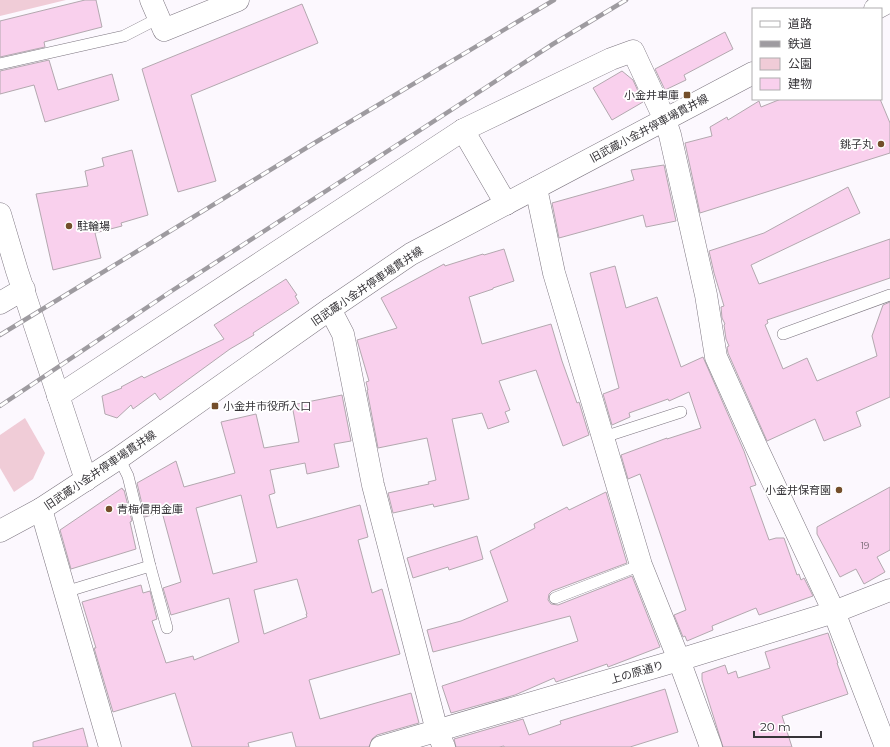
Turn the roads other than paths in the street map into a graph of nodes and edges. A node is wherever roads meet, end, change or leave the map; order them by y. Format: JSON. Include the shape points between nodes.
{"nodes":[{"id":1,"x":238,"y":0,"type":"edge"},
{"id":2,"x":890,"y":1,"type":"edge"},
{"id":3,"x":876,"y":8,"type":"edge"},
{"id":4,"x":155,"y":9,"type":"edge"},
{"id":5,"x":0,"y":64,"type":"edge"},
{"id":6,"x":752,"y":74,"type":"edge"},
{"id":7,"x":665,"y":120,"type":"junction"},
{"id":8,"x":463,"y":130,"type":"junction"},
{"id":9,"x":536,"y":188,"type":"junction"},
{"id":10,"x":506,"y":204,"type":"junction"},
{"id":11,"x":0,"y":214,"type":"edge"},
{"id":12,"x":24,"y":289,"type":"junction"},
{"id":13,"x":890,"y":295,"type":"edge"},
{"id":14,"x":0,"y":303,"type":"edge"},
{"id":15,"x":330,"y":309,"type":"junction"},
{"id":16,"x":783,"y":334,"type":"dead end"},
{"id":17,"x":58,"y":396,"type":"junction"},
{"id":18,"x":681,"y":412,"type":"dead end"},
{"id":19,"x":604,"y":437,"type":"junction"},
{"id":20,"x":119,"y":458,"type":"junction"},
{"id":21,"x":86,"y":480,"type":"junction"},
{"id":22,"x":41,"y":509,"type":"junction"},
{"id":23,"x":0,"y":531,"type":"edge"},
{"id":24,"x":641,"y":565,"type":"junction"},
{"id":25,"x":150,"y":566,"type":"junction"},
{"id":26,"x":890,"y":590,"type":"edge"},
{"id":27,"x":64,"y":592,"type":"junction"},
{"id":28,"x":555,"y":598,"type":"dead end"},
{"id":29,"x":834,"y":612,"type":"junction"},
{"id":30,"x":167,"y":628,"type":"dead end"},
{"id":31,"x":679,"y":660,"type":"junction"},
{"id":32,"x":440,"y":739,"type":"edge"},
{"id":33,"x":110,"y":747,"type":"edge"},
{"id":34,"x":381,"y":747,"type":"edge"},
{"id":35,"x":711,"y":747,"type":"edge"},
{"id":36,"x":886,"y":747,"type":"edge"}],
"edges":[{"from":1,"to":4,"type":"street","via":[[164,30]]},
{"from":2,"to":3,"type":"street"},
{"from":4,"to":5,"type":"lane","via":[[124,36]]},
{"from":6,"to":7,"type":"street","name":"旧武蔵小金井停車場貫井線"},
{"from":7,"to":8,"type":"street","via":[[633,51],[611,59]]},
{"from":7,"to":9,"type":"street","name":"旧武蔵小金井停車場貫井線"},
{"from":7,"to":29,"type":"street","via":[[706,295],[716,357]]},
{"from":8,"to":10,"type":"street"},
{"from":8,"to":17,"type":"street"},
{"from":9,"to":10,"type":"street","name":"旧武蔵小金井停車場貫井線"},
{"from":9,"to":19,"type":"street","via":[[554,273]]},
{"from":10,"to":15,"type":"street","name":"旧武蔵小金井停車場貫井線","via":[[411,254]]},
{"from":11,"to":12,"type":"street"},
{"from":12,"to":14,"type":"street"},
{"from":12,"to":17,"type":"street"},
{"from":13,"to":16,"type":"lane"},
{"from":15,"to":20,"type":"street","name":"旧武蔵小金井停車場貫井線"},
{"from":15,"to":32,"type":"street","via":[[343,334],[373,485]]},
{"from":17,"to":21,"type":"street"},
{"from":18,"to":19,"type":"lane"},
{"from":19,"to":24,"type":"street"},
{"from":20,"to":21,"type":"street","name":"旧武蔵小金井停車場貫井線"},
{"from":20,"to":25,"type":"lane","via":[[128,476]]},
{"from":21,"to":22,"type":"street","name":"旧武蔵小金井停車場貫井線"},
{"from":22,"to":23,"type":"street","name":"旧武蔵小金井停車場貫井線"},
{"from":22,"to":27,"type":"street"},
{"from":24,"to":28,"type":"lane"},
{"from":24,"to":31,"type":"street"},
{"from":25,"to":27,"type":"lane"},
{"from":25,"to":30,"type":"lane"},
{"from":26,"to":29,"type":"street","name":"上の原通り"},
{"from":27,"to":33,"type":"street"},
{"from":29,"to":31,"type":"street","name":"上の原通り"},
{"from":29,"to":36,"type":"street"},
{"from":31,"to":32,"type":"street","name":"上の原通り"},
{"from":31,"to":35,"type":"street"},
{"from":32,"to":34,"type":"street","name":"上の原通り"}]}
